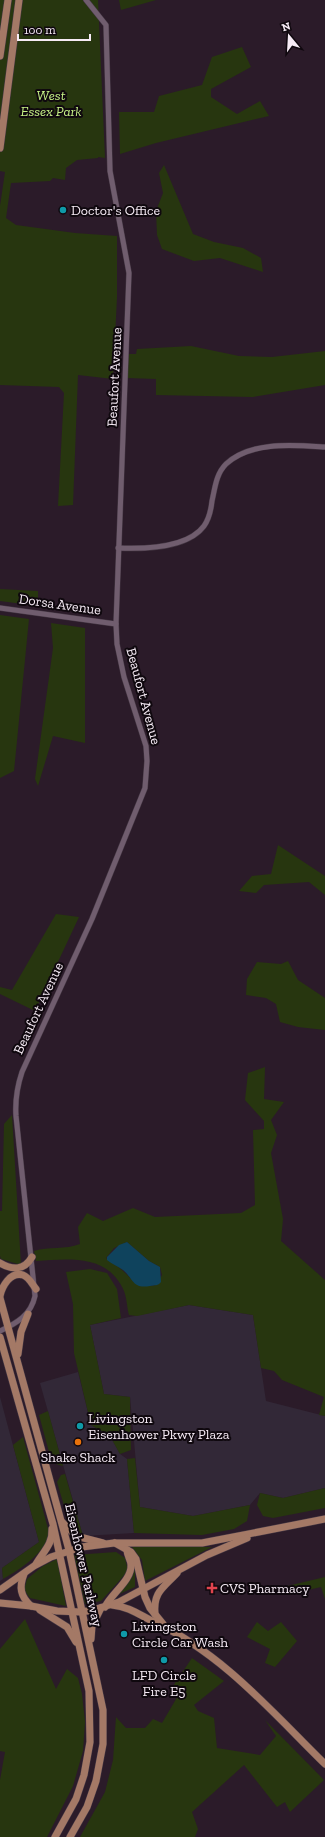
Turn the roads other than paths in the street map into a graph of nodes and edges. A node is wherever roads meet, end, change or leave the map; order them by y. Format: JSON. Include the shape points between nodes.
{"nodes":[{"id":1,"x":8,"y":0,"type":"edge"},
{"id":2,"x":19,"y":0,"type":"edge"},
{"id":3,"x":86,"y":0,"type":"edge"},
{"id":4,"x":0,"y":56,"type":"edge"},
{"id":5,"x":0,"y":148,"type":"edge"},
{"id":6,"x":325,"y":447,"type":"edge"},
{"id":7,"x":118,"y":548,"type":"junction"},
{"id":8,"x":0,"y":608,"type":"edge"},
{"id":9,"x":116,"y":624,"type":"junction"},
{"id":10,"x":32,"y":1257,"type":"junction"},
{"id":11,"x":0,"y":1263,"type":"edge"},
{"id":12,"x":36,"y":1289,"type":"junction"},
{"id":13,"x":0,"y":1297,"type":"edge"},
{"id":14,"x":28,"y":1314,"type":"junction"},
{"id":15,"x":8,"y":1328,"type":"junction"},
{"id":16,"x":0,"y":1331,"type":"edge"},
{"id":17,"x":0,"y":1337,"type":"edge"},
{"id":18,"x":17,"y":1360,"type":"junction"},
{"id":19,"x":325,"y":1519,"type":"edge"},
{"id":20,"x":62,"y":1522,"type":"junction"},
{"id":21,"x":54,"y":1524,"type":"junction"},
{"id":22,"x":260,"y":1533,"type":"junction"},
{"id":23,"x":106,"y":1543,"type":"junction"},
{"id":24,"x":114,"y":1543,"type":"junction"},
{"id":25,"x":69,"y":1550,"type":"junction"},
{"id":26,"x":127,"y":1550,"type":"junction"},
{"id":27,"x":60,"y":1554,"type":"junction"},
{"id":28,"x":34,"y":1566,"type":"junction"},
{"id":29,"x":181,"y":1569,"type":"junction"},
{"id":30,"x":24,"y":1574,"type":"junction"},
{"id":31,"x":0,"y":1590,"type":"edge"},
{"id":32,"x":143,"y":1590,"type":"junction"},
{"id":33,"x":0,"y":1604,"type":"edge"},
{"id":34,"x":33,"y":1606,"type":"junction"},
{"id":35,"x":105,"y":1606,"type":"junction"},
{"id":36,"x":72,"y":1612,"type":"junction"},
{"id":37,"x":82,"y":1612,"type":"junction"},
{"id":38,"x":155,"y":1614,"type":"junction"},
{"id":39,"x":164,"y":1626,"type":"junction"},
{"id":40,"x":91,"y":1647,"type":"junction"},
{"id":41,"x":81,"y":1651,"type":"junction"},
{"id":42,"x":325,"y":1764,"type":"edge"},
{"id":43,"x":55,"y":1837,"type":"edge"},
{"id":44,"x":70,"y":1837,"type":"edge"}],
"edges":[{"from":1,"to":4,"type":"main road"},
{"from":2,"to":5,"type":"main road"},
{"from":3,"to":7,"type":"street","name":"Beaufort Avenue","via":[[106,25],[110,172],[130,273]]},
{"from":6,"to":7,"type":"street","via":[[259,448],[240,455],[225,465],[220,472],[207,521],[197,533],[152,549]]},
{"from":7,"to":9,"type":"street","name":"Beaufort Avenue"},
{"from":8,"to":9,"type":"street","name":"Dorsa Avenue"},
{"from":9,"to":10,"type":"street","name":"Beaufort Avenue","via":[[124,678],[146,746],[147,775],[141,801],[92,919],[22,1072],[18,1087],[16,1116]]},
{"from":10,"to":11,"type":"main road","via":[[26,1266],[22,1267]]},
{"from":10,"to":12,"type":"street","name":"Beaufort Avenue"},
{"from":12,"to":13,"type":"main road","via":[[22,1275],[15,1275],[8,1279]]},
{"from":12,"to":14,"type":"street","name":"Beaufort Avenue","via":[[34,1302]]},
{"from":13,"to":15,"type":"main road","name":"Eisenhower Parkway"},
{"from":14,"to":15,"type":"street"},
{"from":14,"to":18,"type":"main road","via":[[21,1332]]},
{"from":15,"to":16,"type":"street"},
{"from":15,"to":18,"type":"main road","name":"Eisenhower Parkway"},
{"from":17,"to":21,"type":"main road","name":"Eisenhower Parkway"},
{"from":18,"to":20,"type":"main road","name":"Eisenhower Parkway"},
{"from":19,"to":22,"type":"main road"},
{"from":20,"to":23,"type":"main road","via":[[76,1536]]},
{"from":20,"to":25,"type":"main road","name":"Eisenhower Parkway"},
{"from":21,"to":27,"type":"main road","name":"Eisenhower Parkway"},
{"from":21,"to":28,"type":"main road","via":[[50,1543]]},
{"from":22,"to":24,"type":"main road","via":[[202,1543]]},
{"from":22,"to":29,"type":"main road"},
{"from":23,"to":24,"type":"main road"},
{"from":23,"to":25,"type":"main road"},
{"from":24,"to":26,"type":"main road"},
{"from":25,"to":27,"type":"main road"},
{"from":25,"to":37,"type":"main road","name":"Eisenhower Parkway"},
{"from":26,"to":32,"type":"main road","via":[[136,1559]]},
{"from":26,"to":35,"type":"main road","via":[[131,1564],[130,1574]]},
{"from":27,"to":28,"type":"main road"},
{"from":27,"to":36,"type":"main road","name":"Eisenhower Parkway"},
{"from":28,"to":30,"type":"main road"},
{"from":29,"to":32,"type":"main road"},
{"from":29,"to":38,"type":"main road","via":[[157,1594]]},
{"from":30,"to":31,"type":"main road"},
{"from":30,"to":34,"type":"main road","via":[[20,1589],[25,1600]]},
{"from":32,"to":35,"type":"main road"},
{"from":32,"to":38,"type":"main road"},
{"from":33,"to":34,"type":"main road"},
{"from":34,"to":36,"type":"main road"},
{"from":34,"to":41,"type":"main road","via":[[67,1627]]},
{"from":35,"to":37,"type":"main road"},
{"from":35,"to":39,"type":"main road","via":[[131,1609]]},
{"from":35,"to":40,"type":"main road","via":[[92,1626]]},
{"from":36,"to":37,"type":"main road"},
{"from":36,"to":41,"type":"main road","name":"Eisenhower Parkway"},
{"from":37,"to":40,"type":"main road","name":"Eisenhower Parkway"},
{"from":38,"to":39,"type":"main road"},
{"from":39,"to":42,"type":"main road","via":[[234,1674]]},
{"from":40,"to":44,"type":"main road","name":"Eisenhower Parkway","via":[[103,1710],[103,1744],[96,1781],[87,1807]]},
{"from":41,"to":43,"type":"main road","name":"Eisenhower Parkway","via":[[89,1691],[91,1725],[88,1758],[76,1799]]}]}
